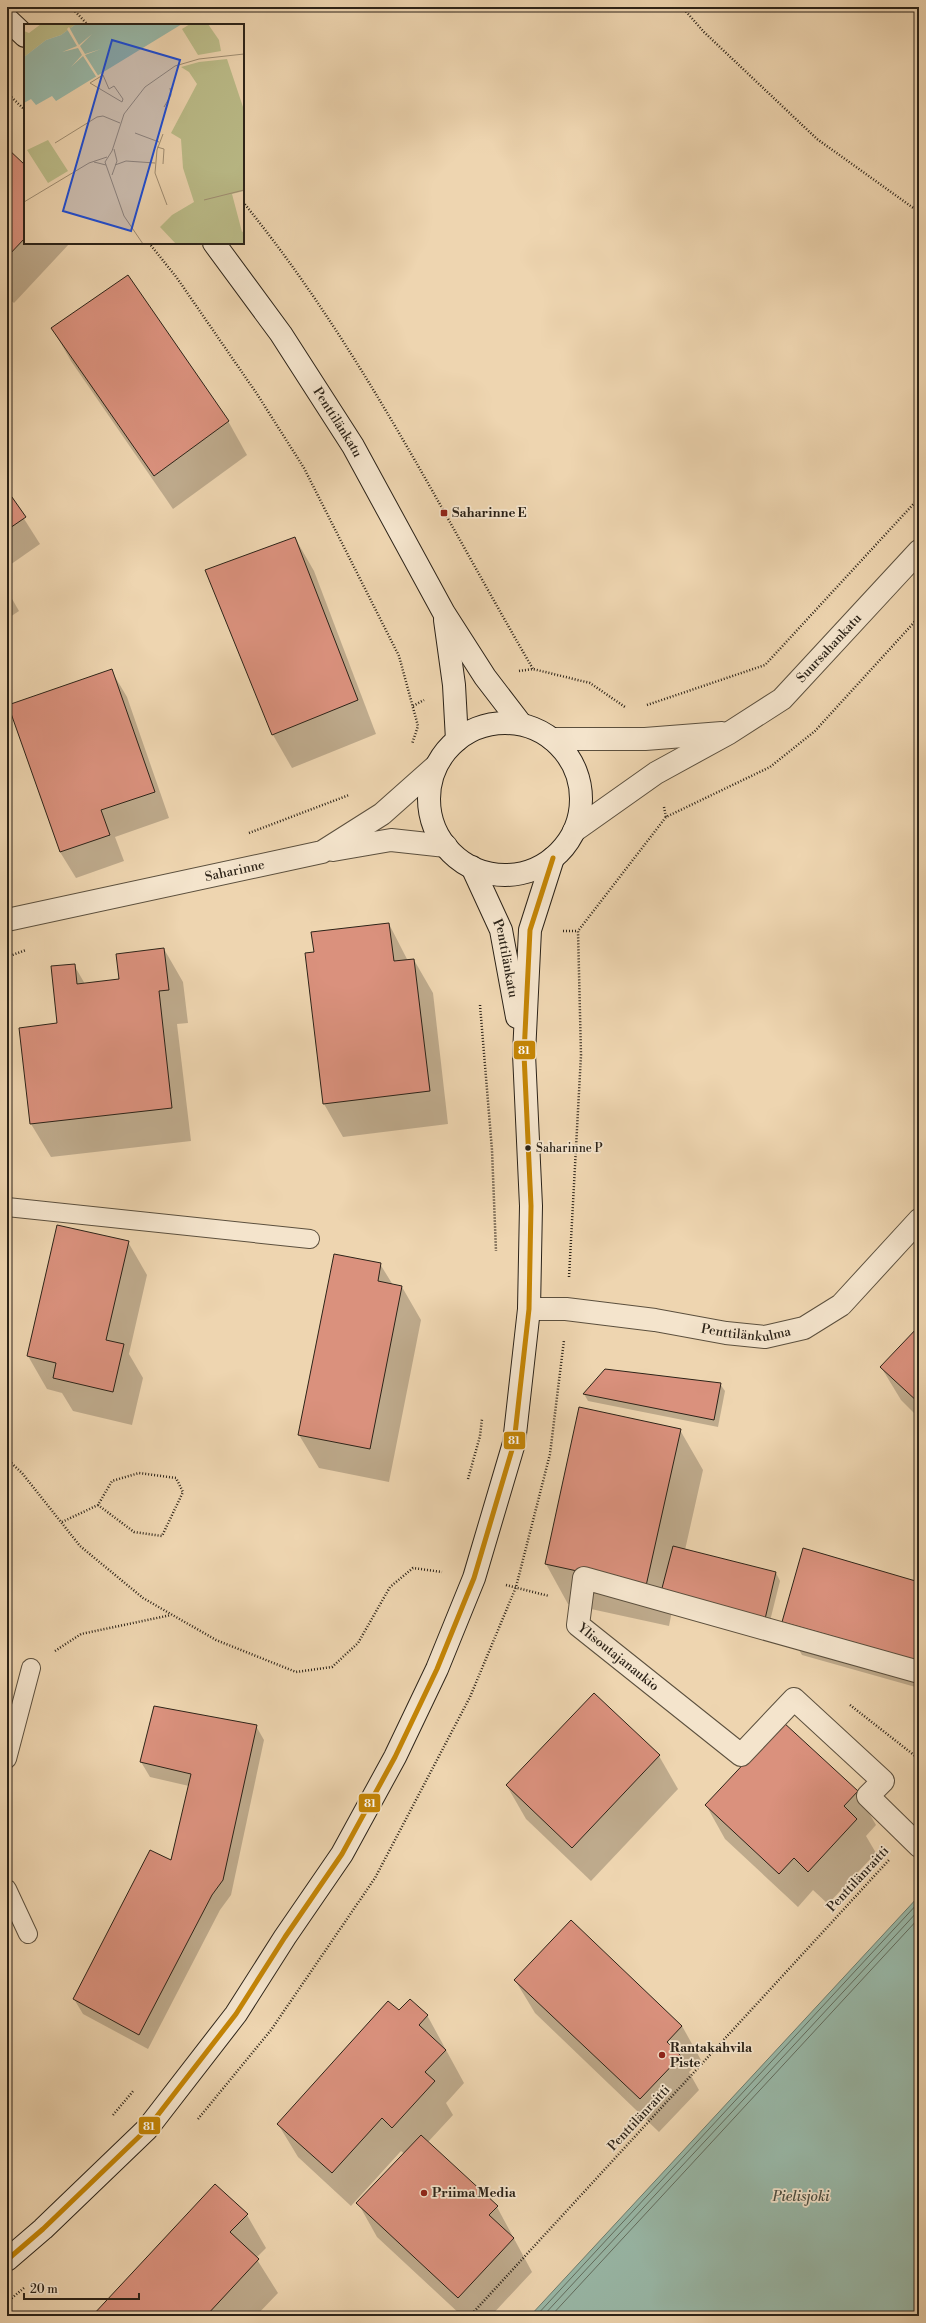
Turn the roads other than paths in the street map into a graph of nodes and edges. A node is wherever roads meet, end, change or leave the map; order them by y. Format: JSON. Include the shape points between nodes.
{"nodes":[{"id":1,"x":7,"y":19,"type":"edge"},
{"id":2,"x":24,"y":35,"type":"edge"},
{"id":3,"x":215,"y":244,"type":"edge"},
{"id":4,"x":919,"y":551,"type":"edge"},
{"id":5,"x":444,"y":613,"type":"junction"},
{"id":6,"x":521,"y":724,"type":"junction"},
{"id":7,"x":729,"y":732,"type":"junction"},
{"id":8,"x":552,"y":739,"type":"junction"},
{"id":9,"x":457,"y":740,"type":"junction"},
{"id":10,"x":436,"y":766,"type":"junction"},
{"id":11,"x":574,"y":831,"type":"junction"},
{"id":12,"x":446,"y":846,"type":"junction"},
{"id":13,"x":322,"y":852,"type":"junction"},
{"id":14,"x":553,"y":858,"type":"junction"},
{"id":15,"x":472,"y":868,"type":"junction"},
{"id":16,"x":7,"y":920,"type":"edge"},
{"id":17,"x":524,"y":1054,"type":"junction"},
{"id":18,"x":7,"y":1207,"type":"edge"},
{"id":19,"x":919,"y":1220,"type":"edge"},
{"id":20,"x":310,"y":1239,"type":"dead end"},
{"id":21,"x":529,"y":1309,"type":"junction"},
{"id":22,"x":31,"y":1668,"type":"road end"},
{"id":23,"x":919,"y":1672,"type":"edge"},
{"id":24,"x":7,"y":1759,"type":"edge"},
{"id":25,"x":914,"y":1842,"type":"edge"},
{"id":26,"x":7,"y":1889,"type":"edge"},
{"id":27,"x":28,"y":1934,"type":"dead end"},
{"id":28,"x":7,"y":2260,"type":"edge"}],
"edges":[{"from":1,"to":2,"type":"street"},
{"from":3,"to":5,"type":"street","name":"Penttilänkatu","via":[[281,334],[353,446]]},
{"from":4,"to":7,"type":"street","name":"Suursahankatu","via":[[782,699]]},
{"from":5,"to":6,"type":"street","name":"Penttilänkatu","via":[[485,677]]},
{"from":5,"to":9,"type":"street","via":[[454,685]]},
{"from":6,"to":8,"type":"street","via":[[538,730]]},
{"from":6,"to":9,"type":"street","via":[[488,724],[472,730]]},
{"from":7,"to":8,"type":"street","name":"Suursahankatu","via":[[645,739]]},
{"from":7,"to":11,"type":"street","name":"Suursahankatu","via":[[656,773]]},
{"from":8,"to":11,"type":"street","via":[[564,750],[574,765],[579,781],[581,798]]},
{"from":9,"to":10,"type":"street"},
{"from":10,"to":12,"type":"street","via":[[429,799],[433,821]]},
{"from":10,"to":13,"type":"street","name":"Saharinne","via":[[382,814]]},
{"from":11,"to":14,"type":"street","via":[[565,846]]},
{"from":12,"to":13,"type":"street","via":[[391,840]]},
{"from":12,"to":15,"type":"street"},
{"from":13,"to":16,"type":"street","name":"Saharinne"},
{"from":14,"to":15,"type":"street","via":[[539,867],[506,875]]},
{"from":14,"to":17,"type":"street","name":"Penttilänkatu","via":[[530,930]]},
{"from":15,"to":17,"type":"street","name":"Penttilänkatu","via":[[501,930]]},
{"from":17,"to":21,"type":"street","name":"Penttilänkatu","via":[[531,1206]]},
{"from":18,"to":20,"type":"lane"},
{"from":19,"to":21,"type":"street","name":"Penttilänkulma","via":[[841,1305],[804,1328],[765,1337],[566,1309]]},
{"from":21,"to":28,"type":"street","name":"Penttilänkatu","via":[[514,1443],[474,1578],[437,1669],[395,1757],[342,1854],[236,2014],[147,2129],[49,2224]]},
{"from":22,"to":24,"type":"lane"},
{"from":23,"to":25,"type":"street","name":"Ylisoutajanaukio","via":[[584,1578],[578,1625],[741,1756],[794,1699],[883,1781],[868,1796]]},
{"from":26,"to":27,"type":"lane"}]}
